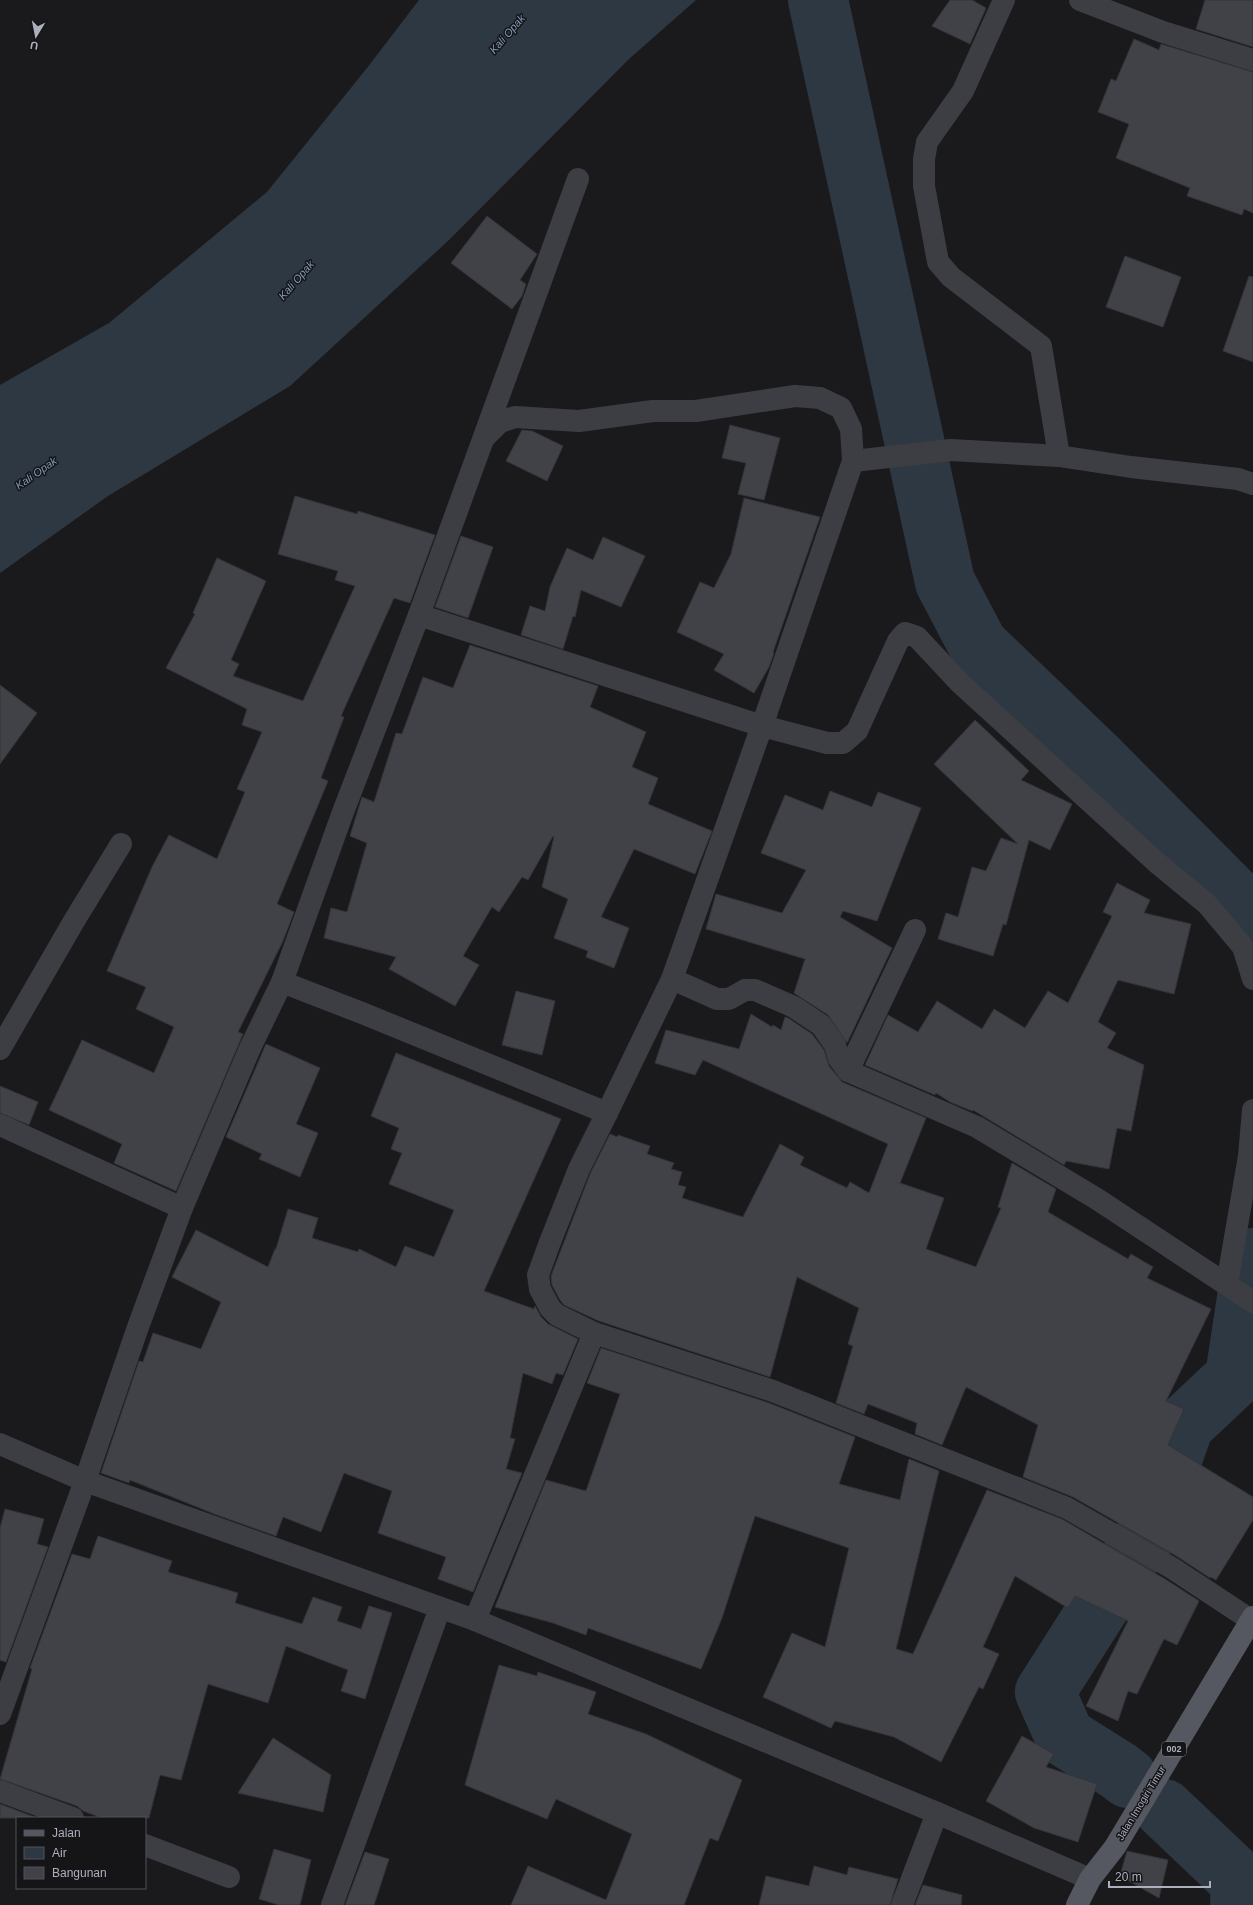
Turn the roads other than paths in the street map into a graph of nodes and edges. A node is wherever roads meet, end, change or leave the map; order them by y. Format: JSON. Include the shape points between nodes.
{"nodes":[{"id":1,"x":1004,"y":0,"type":"edge"},
{"id":2,"x":1080,"y":0,"type":"edge"},
{"id":3,"x":1253,"y":60,"type":"edge"},
{"id":4,"x":578,"y":179,"type":"dead end"},
{"id":5,"x":483,"y":438,"type":"junction"},
{"id":6,"x":1059,"y":456,"type":"junction"},
{"id":7,"x":853,"y":461,"type":"junction"},
{"id":8,"x":1253,"y":484,"type":"edge"},
{"id":9,"x":418,"y":615,"type":"junction"},
{"id":10,"x":762,"y":726,"type":"junction"},
{"id":11,"x":121,"y":844,"type":"dead end"},
{"id":12,"x":915,"y":930,"type":"dead end"},
{"id":13,"x":672,"y":979,"type":"junction"},
{"id":14,"x":1253,"y":979,"type":"edge"},
{"id":15,"x":282,"y":982,"type":"junction"},
{"id":16,"x":0,"y":1049,"type":"edge"},
{"id":17,"x":848,"y":1071,"type":"junction"},
{"id":18,"x":1253,"y":1110,"type":"edge"},
{"id":19,"x":607,"y":1113,"type":"junction"},
{"id":20,"x":0,"y":1125,"type":"edge"},
{"id":21,"x":182,"y":1208,"type":"junction"},
{"id":22,"x":1227,"y":1284,"type":"junction"},
{"id":23,"x":1250,"y":1299,"type":"edge"},
{"id":24,"x":594,"y":1333,"type":"junction"},
{"id":25,"x":0,"y":1444,"type":"edge"},
{"id":26,"x":85,"y":1481,"type":"junction"},
{"id":27,"x":440,"y":1608,"type":"junction"},
{"id":28,"x":1252,"y":1619,"type":"edge"},
{"id":29,"x":475,"y":1620,"type":"junction"},
{"id":30,"x":0,"y":1714,"type":"edge"},
{"id":31,"x":0,"y":1790,"type":"edge"},
{"id":32,"x":937,"y":1813,"type":"junction"},
{"id":33,"x":70,"y":1817,"type":"edge"},
{"id":34,"x":146,"y":1845,"type":"edge"},
{"id":35,"x":229,"y":1877,"type":"dead end"},
{"id":36,"x":1090,"y":1879,"type":"junction"},
{"id":37,"x":332,"y":1905,"type":"edge"},
{"id":38,"x":902,"y":1905,"type":"edge"},
{"id":39,"x":1077,"y":1905,"type":"edge"}],
"edges":[{"from":1,"to":6,"type":"street","via":[[963,91],[927,142],[924,186],[938,262],[950,277],[1041,346]]},
{"from":2,"to":3,"type":"street","via":[[1163,32]]},
{"from":4,"to":5,"type":"street"},
{"from":5,"to":7,"type":"street","via":[[500,422],[515,417],[579,421],[653,411],[696,411],[795,396],[820,398],[840,408],[852,429]]},
{"from":5,"to":9,"type":"street"},
{"from":6,"to":7,"type":"street","via":[[950,450]]},
{"from":6,"to":8,"type":"street","via":[[1238,479]]},
{"from":7,"to":10,"type":"street"},
{"from":9,"to":10,"type":"street"},
{"from":9,"to":15,"type":"street","via":[[342,812]]},
{"from":10,"to":13,"type":"street"},
{"from":10,"to":14,"type":"street","via":[[827,743],[843,742],[857,731],[898,641],[905,633],[917,637],[960,683],[1156,862],[1208,904],[1243,947]]},
{"from":11,"to":16,"type":"street"},
{"from":12,"to":17,"type":"street"},
{"from":13,"to":17,"type":"street","via":[[716,999],[729,999],[745,990],[755,990],[794,1007],[821,1024],[835,1044],[839,1059]]},
{"from":13,"to":19,"type":"street"},
{"from":15,"to":19,"type":"street"},
{"from":15,"to":21,"type":"street","via":[[250,1048]]},
{"from":17,"to":22,"type":"street","via":[[977,1127]]},
{"from":18,"to":22,"type":"street","via":[[1249,1156]]},
{"from":19,"to":24,"type":"street","via":[[579,1169],[538,1275],[540,1289],[550,1308],[558,1316]]},
{"from":20,"to":21,"type":"street"},
{"from":21,"to":26,"type":"street"},
{"from":22,"to":23,"type":"street"},
{"from":24,"to":28,"type":"street","via":[[773,1391],[1067,1508],[1172,1568]]},
{"from":24,"to":29,"type":"street"},
{"from":25,"to":26,"type":"street"},
{"from":26,"to":27,"type":"street"},
{"from":26,"to":30,"type":"street"},
{"from":27,"to":29,"type":"street"},
{"from":27,"to":37,"type":"street"},
{"from":28,"to":36,"type":"main road","name":"Jalan Imogiri Timur","number":"002","via":[[1115,1847]]},
{"from":29,"to":32,"type":"street"},
{"from":31,"to":33,"type":"street"},
{"from":32,"to":36,"type":"street"},
{"from":32,"to":38,"type":"street"},
{"from":34,"to":35,"type":"street"},
{"from":36,"to":39,"type":"main road","name":"Jalan Imogiri Timur","number":"002"}]}
